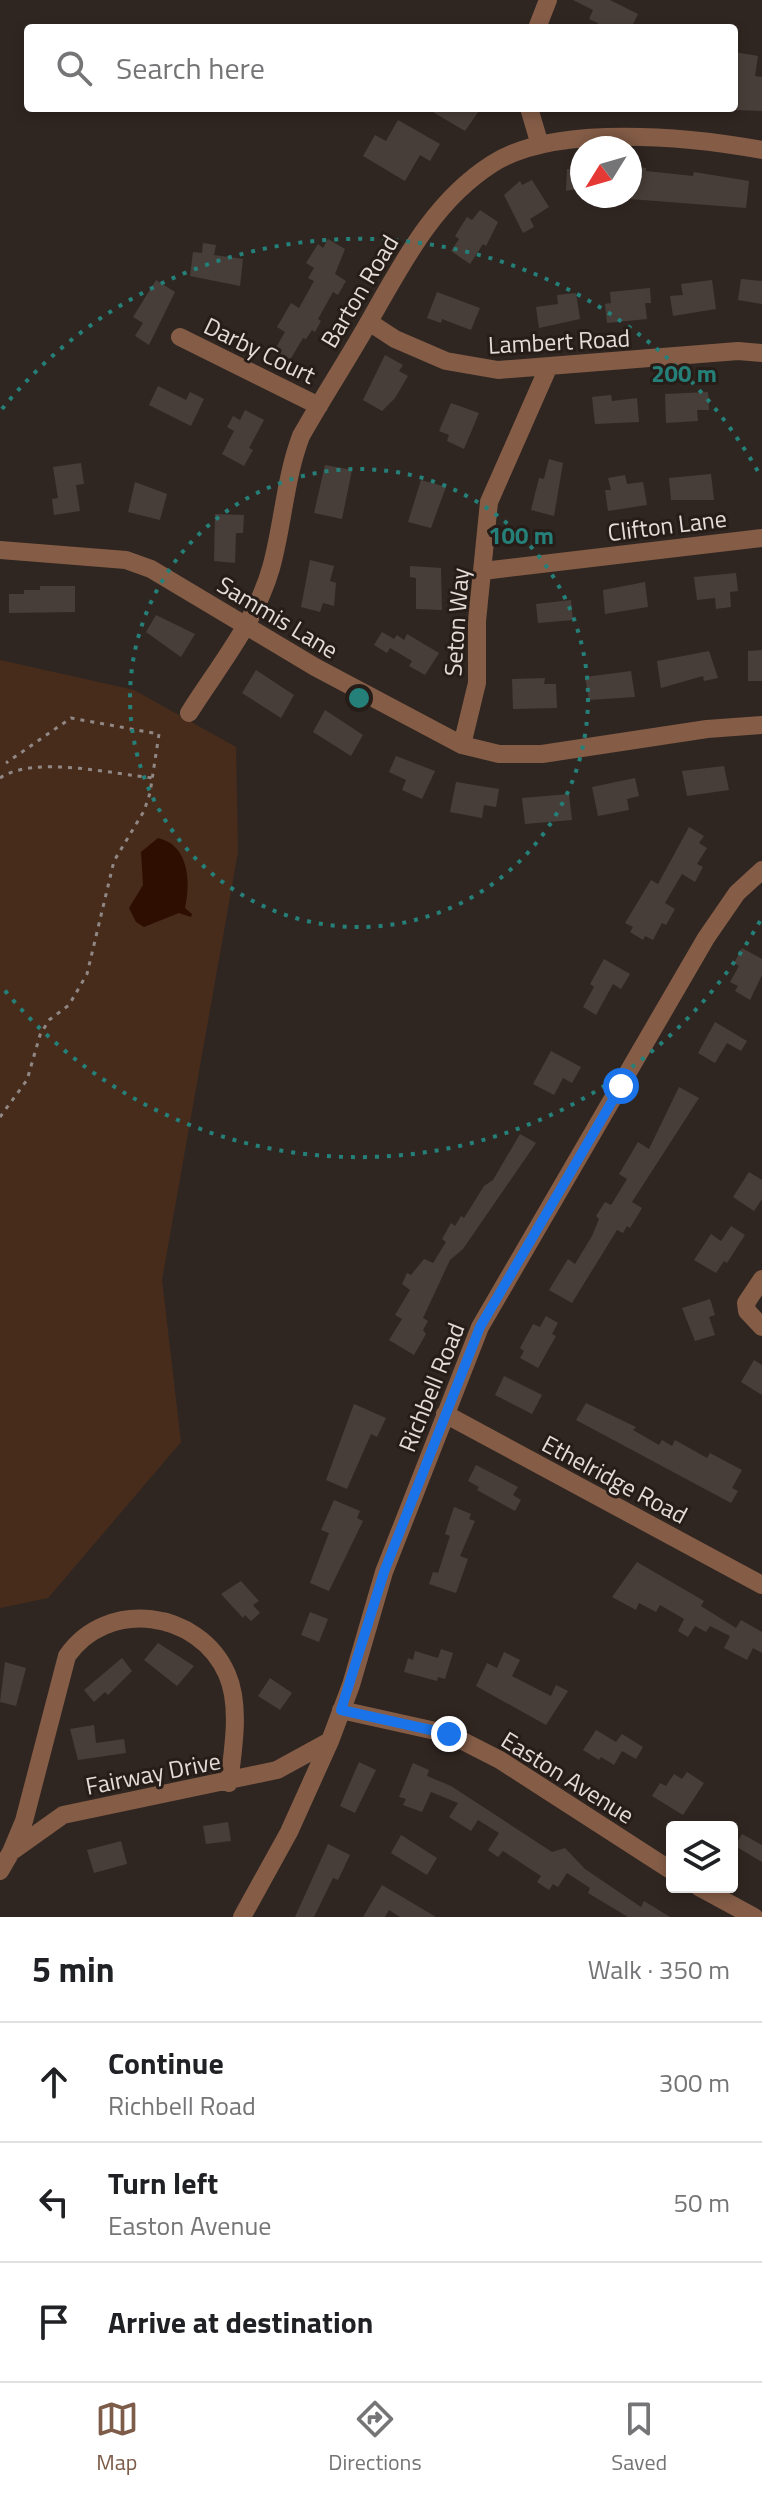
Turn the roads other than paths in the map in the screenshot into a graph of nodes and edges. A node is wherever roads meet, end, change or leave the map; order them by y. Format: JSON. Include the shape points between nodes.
{"nodes":[{"id":1,"x":548,"y":0,"type":"edge"},
{"id":2,"x":539,"y":24,"type":"edge"},
{"id":3,"x":530,"y":112,"type":"edge"},
{"id":4,"x":540,"y":145,"type":"junction"},
{"id":5,"x":762,"y":150,"type":"edge"},
{"id":6,"x":369,"y":322,"type":"junction"},
{"id":7,"x":180,"y":337,"type":"dead end"},
{"id":8,"x":762,"y":353,"type":"edge"},
{"id":9,"x":548,"y":368,"type":"junction"},
{"id":10,"x":319,"y":406,"type":"junction"},
{"id":11,"x":762,"y":538,"type":"edge"},
{"id":12,"x":0,"y":550,"type":"edge"},
{"id":13,"x":483,"y":571,"type":"junction"},
{"id":14,"x":245,"y":626,"type":"junction"},
{"id":15,"x":189,"y":713,"type":"dead end"},
{"id":16,"x":762,"y":725,"type":"edge"},
{"id":17,"x":462,"y":745,"type":"junction"},
{"id":18,"x":762,"y":870,"type":"edge"},
{"id":19,"x":762,"y":1279,"type":"edge"},
{"id":20,"x":762,"y":1327,"type":"edge"},
{"id":21,"x":445,"y":1414,"type":"junction"},
{"id":22,"x":762,"y":1585,"type":"edge"},
{"id":23,"x":341,"y":1710,"type":"junction"},
{"id":24,"x":330,"y":1741,"type":"junction"},
{"id":25,"x":229,"y":1783,"type":"junction"},
{"id":26,"x":33,"y":1789,"type":"junction"},
{"id":27,"x":63,"y":1815,"type":"junction"},
{"id":28,"x":11,"y":1852,"type":"junction"},
{"id":29,"x":666,"y":1867,"type":"edge"},
{"id":30,"x":0,"y":1871,"type":"edge"},
{"id":31,"x":710,"y":1893,"type":"edge"},
{"id":32,"x":242,"y":1917,"type":"edge"},
{"id":33,"x":754,"y":1917,"type":"edge"}],
"edges":[{"from":1,"to":2,"type":"street"},
{"from":3,"to":4,"type":"street"},
{"from":4,"to":5,"type":"street","name":"Barton Road","via":[[672,137]]},
{"from":4,"to":6,"type":"street","name":"Barton Road","via":[[493,163],[429,221]]},
{"from":6,"to":9,"type":"street","name":"Lambert Road","via":[[470,368]]},
{"from":6,"to":10,"type":"street","name":"Barton Road"},
{"from":7,"to":10,"type":"street","name":"Darby Court"},
{"from":8,"to":9,"type":"street","name":"Lambert Road"},
{"from":9,"to":13,"type":"street","name":"Seton Way","via":[[495,483]]},
{"from":10,"to":14,"type":"street","name":"Barton Road","via":[[294,454],[270,570]]},
{"from":11,"to":13,"type":"street","name":"Clifton Lane"},
{"from":12,"to":14,"type":"street","name":"Sammis Lane","via":[[126,560],[151,569]]},
{"from":13,"to":17,"type":"street","name":"Seton Way","via":[[477,683]]},
{"from":14,"to":15,"type":"street","name":"Barton Road"},
{"from":14,"to":17,"type":"street","name":"Sammis Lane"},
{"from":16,"to":17,"type":"street","name":"Sammis Lane","via":[[542,754],[499,754]]},
{"from":18,"to":21,"type":"street","name":"Richbell Road","via":[[737,893],[706,938],[480,1327]]},
{"from":19,"to":20,"type":"street","via":[[746,1303]]},
{"from":21,"to":22,"type":"street","name":"Ethelridge Road"},
{"from":21,"to":23,"type":"street","name":"Richbell Road","via":[[384,1572]]},
{"from":23,"to":24,"type":"street","name":"Richbell Road"},
{"from":23,"to":29,"type":"street","name":"Easton Avenue","via":[[449,1734],[500,1760]]},
{"from":24,"to":25,"type":"street","name":"Fairway Drive","via":[[277,1770]]},
{"from":24,"to":32,"type":"street","name":"Richbell Road","via":[[289,1832]]},
{"from":25,"to":26,"type":"street","via":[[234,1704],[227,1674],[201,1639],[180,1624],[130,1617],[99,1629],[67,1656]]},
{"from":25,"to":27,"type":"street","name":"Fairway Drive"},
{"from":26,"to":27,"type":"street","via":[[52,1811]]},
{"from":26,"to":28,"type":"street"},
{"from":27,"to":28,"type":"street","name":"Fairway Drive"},
{"from":28,"to":30,"type":"street","name":"Fairway Drive"},
{"from":31,"to":33,"type":"street"}]}
